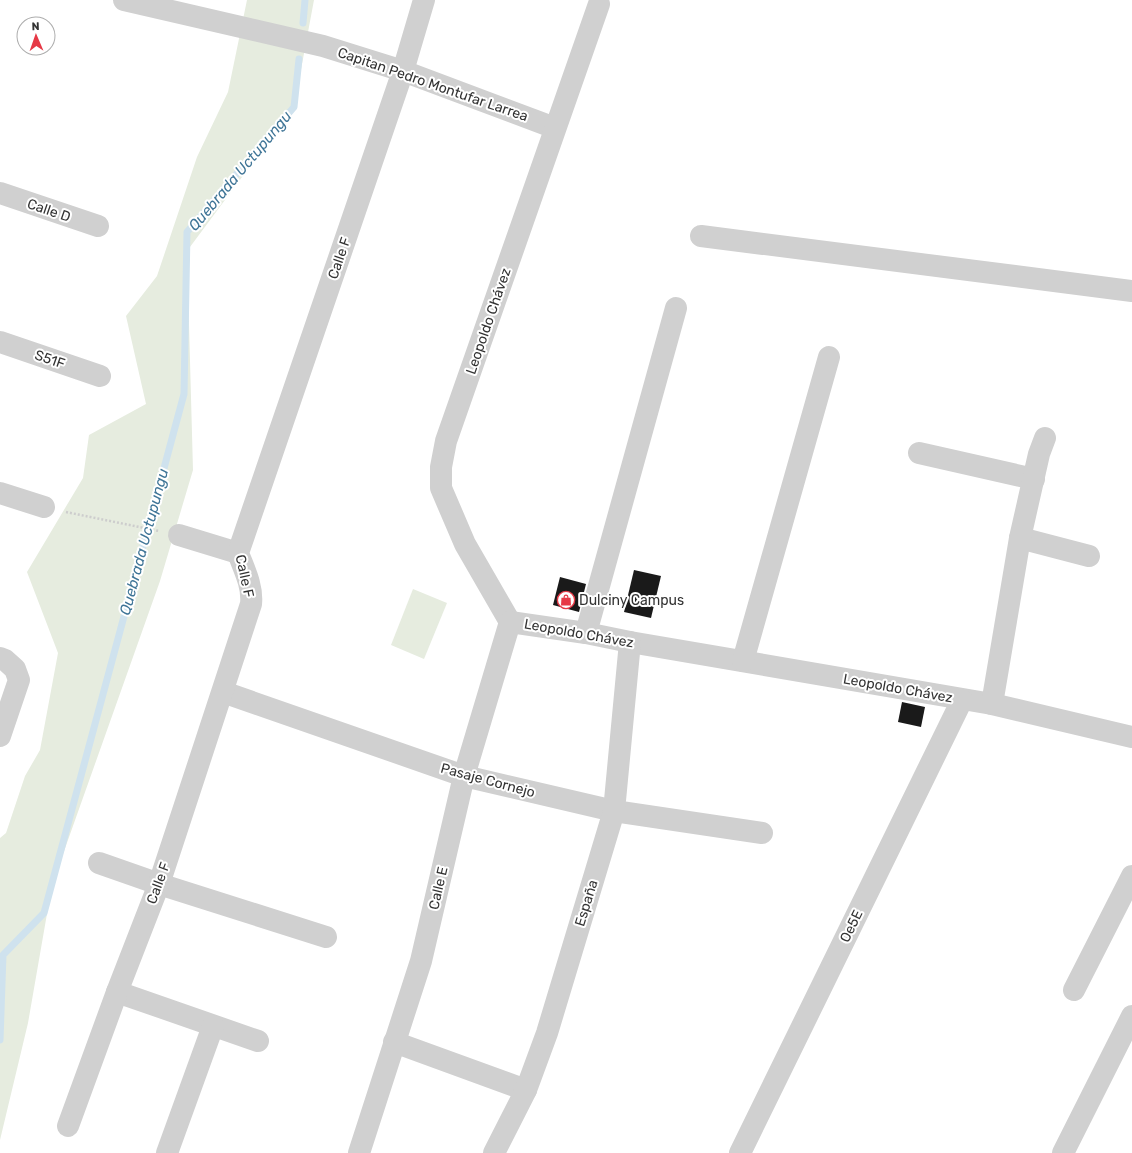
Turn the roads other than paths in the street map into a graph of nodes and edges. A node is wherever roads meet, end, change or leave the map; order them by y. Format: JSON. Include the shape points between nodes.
{"nodes":[{"id":1,"x":124,"y":0,"type":"edge"},
{"id":2,"x":424,"y":0,"type":"edge"},
{"id":3,"x":598,"y":4,"type":"dead end"},
{"id":4,"x":403,"y":71,"type":"junction"},
{"id":5,"x":555,"y":128,"type":"junction"},
{"id":6,"x":0,"y":193,"type":"edge"},
{"id":7,"x":98,"y":226,"type":"dead end"},
{"id":8,"x":701,"y":236,"type":"dead end"},
{"id":9,"x":1132,"y":291,"type":"edge"},
{"id":10,"x":676,"y":308,"type":"dead end"},
{"id":11,"x":0,"y":342,"type":"edge"},
{"id":12,"x":829,"y":357,"type":"dead end"},
{"id":13,"x":100,"y":376,"type":"dead end"},
{"id":14,"x":1045,"y":438,"type":"dead end"},
{"id":15,"x":919,"y":453,"type":"dead end"},
{"id":16,"x":1034,"y":479,"type":"junction"},
{"id":17,"x":0,"y":493,"type":"edge"},
{"id":18,"x":44,"y":507,"type":"road end"},
{"id":19,"x":179,"y":535,"type":"road end"},
{"id":20,"x":1020,"y":538,"type":"junction"},
{"id":21,"x":238,"y":553,"type":"junction"},
{"id":22,"x":1089,"y":556,"type":"dead end"},
{"id":23,"x":510,"y":622,"type":"junction"},
{"id":24,"x":586,"y":633,"type":"junction"},
{"id":25,"x":630,"y":642,"type":"junction"},
{"id":26,"x":0,"y":658,"type":"edge"},
{"id":27,"x":744,"y":661,"type":"junction"},
{"id":28,"x":223,"y":692,"type":"junction"},
{"id":29,"x":962,"y":700,"type":"junction"},
{"id":30,"x":992,"y":704,"type":"junction"},
{"id":31,"x":0,"y":736,"type":"edge"},
{"id":32,"x":1132,"y":737,"type":"edge"},
{"id":33,"x":464,"y":776,"type":"junction"},
{"id":34,"x":614,"y":811,"type":"junction"},
{"id":35,"x":762,"y":833,"type":"dead end"},
{"id":36,"x":99,"y":863,"type":"dead end"},
{"id":37,"x":1132,"y":876,"type":"edge"},
{"id":38,"x":158,"y":884,"type":"junction"},
{"id":39,"x":326,"y":937,"type":"dead end"},
{"id":40,"x":1074,"y":990,"type":"dead end"},
{"id":41,"x":117,"y":992,"type":"junction"},
{"id":42,"x":1132,"y":1016,"type":"edge"},
{"id":43,"x":214,"y":1026,"type":"junction"},
{"id":44,"x":258,"y":1042,"type":"dead end"},
{"id":45,"x":394,"y":1042,"type":"junction"},
{"id":46,"x":526,"y":1090,"type":"junction"},
{"id":47,"x":68,"y":1126,"type":"dead end"},
{"id":48,"x":166,"y":1153,"type":"edge"},
{"id":49,"x":358,"y":1153,"type":"edge"},
{"id":50,"x":494,"y":1153,"type":"edge"},
{"id":51,"x":740,"y":1153,"type":"edge"},
{"id":52,"x":1063,"y":1153,"type":"edge"}],
"edges":[{"from":1,"to":4,"type":"street","name":"Capitan Pedro Montufar Larrea","via":[[323,46]]},
{"from":2,"to":4,"type":"street","name":"Calle F"},
{"from":3,"to":5,"type":"street","name":"Leopoldo Chávez"},
{"from":4,"to":5,"type":"street","name":"Capitan Pedro Montufar Larrea"},
{"from":4,"to":21,"type":"street","name":"Calle F"},
{"from":5,"to":23,"type":"street","name":"Leopoldo Chávez","via":[[446,441],[441,467],[441,488],[465,544]]},
{"from":6,"to":7,"type":"street","name":"Calle D"},
{"from":8,"to":9,"type":"street"},
{"from":10,"to":24,"type":"street"},
{"from":11,"to":13,"type":"street","name":"S51F"},
{"from":12,"to":27,"type":"street"},
{"from":14,"to":16,"type":"street"},
{"from":15,"to":16,"type":"street"},
{"from":16,"to":20,"type":"street"},
{"from":17,"to":18,"type":"street"},
{"from":19,"to":21,"type":"street"},
{"from":20,"to":22,"type":"street"},
{"from":20,"to":30,"type":"street"},
{"from":21,"to":28,"type":"street","name":"Calle F","via":[[252,596]]},
{"from":23,"to":24,"type":"street","name":"Leopoldo Chávez"},
{"from":23,"to":33,"type":"street","name":"Calle E"},
{"from":24,"to":25,"type":"street","name":"Leopoldo Chávez"},
{"from":25,"to":27,"type":"street","name":"Leopoldo Chávez"},
{"from":25,"to":34,"type":"street","name":"España"},
{"from":26,"to":31,"type":"street","via":[[15,669],[19,680]]},
{"from":27,"to":29,"type":"street","name":"Leopoldo Chávez"},
{"from":28,"to":33,"type":"street","name":"Pasaje Cornejo"},
{"from":28,"to":38,"type":"street","name":"Calle F"},
{"from":29,"to":30,"type":"street","name":"Leopoldo Chávez"},
{"from":29,"to":51,"type":"street","name":"Oe5E"},
{"from":30,"to":32,"type":"street","name":"Leopoldo Chávez"},
{"from":33,"to":34,"type":"street","name":"Pasaje Cornejo"},
{"from":33,"to":45,"type":"street","name":"Calle E","via":[[421,961]]},
{"from":34,"to":35,"type":"street","name":"Pasaje Cornejo"},
{"from":34,"to":46,"type":"street","name":"España","via":[[547,1032]]},
{"from":36,"to":38,"type":"street"},
{"from":37,"to":40,"type":"street"},
{"from":38,"to":39,"type":"street"},
{"from":38,"to":41,"type":"street","name":"Calle F"},
{"from":41,"to":43,"type":"street"},
{"from":41,"to":47,"type":"street","name":"Calle F"},
{"from":42,"to":52,"type":"street"},
{"from":43,"to":44,"type":"street"},
{"from":43,"to":48,"type":"street"},
{"from":45,"to":46,"type":"street"},
{"from":45,"to":49,"type":"street","name":"Calle E"},
{"from":46,"to":50,"type":"street","name":"España"}]}
